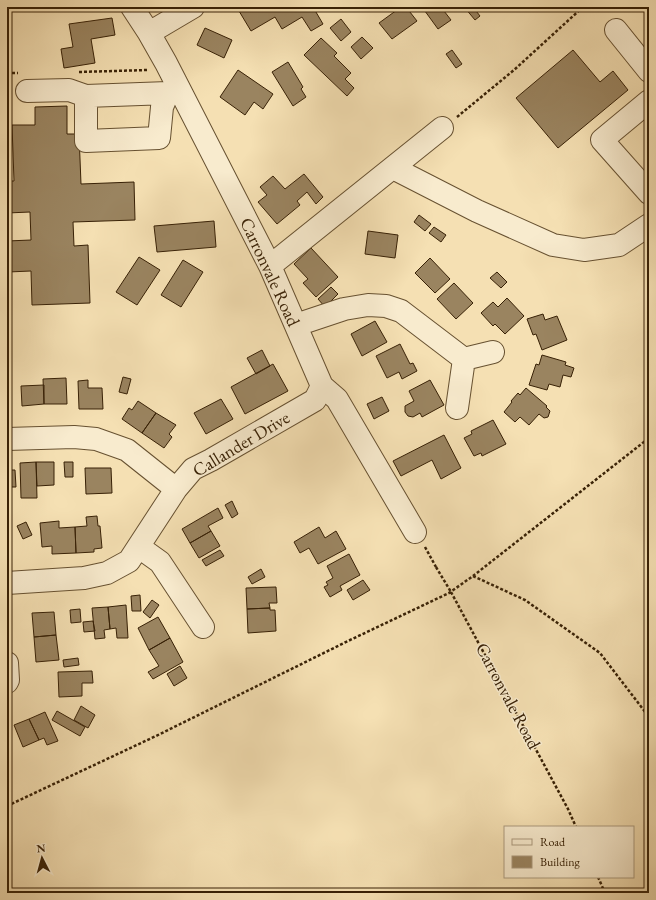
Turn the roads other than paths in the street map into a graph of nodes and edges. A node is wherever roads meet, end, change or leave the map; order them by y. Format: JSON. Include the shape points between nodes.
{"nodes":[{"id":1,"x":132,"y":7,"type":"edge"},
{"id":2,"x":193,"y":7,"type":"edge"},
{"id":3,"x":616,"y":30,"type":"dead end"},
{"id":4,"x":149,"y":33,"type":"junction"},
{"id":5,"x":649,"y":71,"type":"edge"},
{"id":6,"x":25,"y":82,"type":"road end"},
{"id":7,"x":173,"y":90,"type":"junction"},
{"id":8,"x":86,"y":96,"type":"junction"},
{"id":9,"x":649,"y":101,"type":"edge"},
{"id":10,"x":442,"y":128,"type":"road end"},
{"id":11,"x":393,"y":168,"type":"junction"},
{"id":12,"x":649,"y":193,"type":"edge"},
{"id":13,"x":649,"y":225,"type":"edge"},
{"id":14,"x":270,"y":266,"type":"junction"},
{"id":15,"x":296,"y":325,"type":"junction"},
{"id":16,"x":493,"y":352,"type":"dead end"},
{"id":17,"x":464,"y":360,"type":"junction"},
{"id":18,"x":322,"y":386,"type":"junction"},
{"id":19,"x":457,"y":408,"type":"dead end"},
{"id":20,"x":7,"y":438,"type":"edge"},
{"id":21,"x":176,"y":489,"type":"junction"},
{"id":22,"x":415,"y":532,"type":"dead end"},
{"id":23,"x":139,"y":547,"type":"junction"},
{"id":24,"x":7,"y":583,"type":"edge"},
{"id":25,"x":203,"y":627,"type":"dead end"},
{"id":26,"x":7,"y":663,"type":"edge"},
{"id":27,"x":7,"y":682,"type":"edge"}],
"edges":[{"from":1,"to":4,"type":"street","name":"Carronvale Road"},
{"from":2,"to":4,"type":"street"},
{"from":3,"to":5,"type":"street"},
{"from":4,"to":7,"type":"street","name":"Carronvale Road","via":[[166,63]]},
{"from":6,"to":8,"type":"street","via":[[69,90]]},
{"from":7,"to":8,"type":"street"},
{"from":7,"to":8,"type":"street","via":[[162,107],[159,138],[86,141]]},
{"from":7,"to":14,"type":"street","name":"Carronvale Road"},
{"from":9,"to":12,"type":"street","via":[[602,140]]},
{"from":10,"to":11,"type":"street"},
{"from":11,"to":13,"type":"street","via":[[477,211],[553,245],[584,250],[619,245]]},
{"from":11,"to":14,"type":"street"},
{"from":14,"to":15,"type":"street","name":"Carronvale Road"},
{"from":15,"to":17,"type":"street","via":[[344,309],[368,305],[386,306],[401,311]]},
{"from":15,"to":18,"type":"street","name":"Carronvale Road"},
{"from":16,"to":17,"type":"street"},
{"from":17,"to":19,"type":"street"},
{"from":18,"to":21,"type":"street","name":"Callander Drive","via":[[315,400],[192,469]]},
{"from":18,"to":22,"type":"street","name":"Carronvale Road","via":[[338,399]]},
{"from":20,"to":21,"type":"street","via":[[96,438],[127,450]]},
{"from":21,"to":23,"type":"street","name":"Callander Drive"},
{"from":23,"to":24,"type":"street","name":"Callander Drive","via":[[129,561],[107,573],[84,578]]},
{"from":23,"to":25,"type":"street","via":[[160,562]]},
{"from":26,"to":27,"type":"street"}]}
